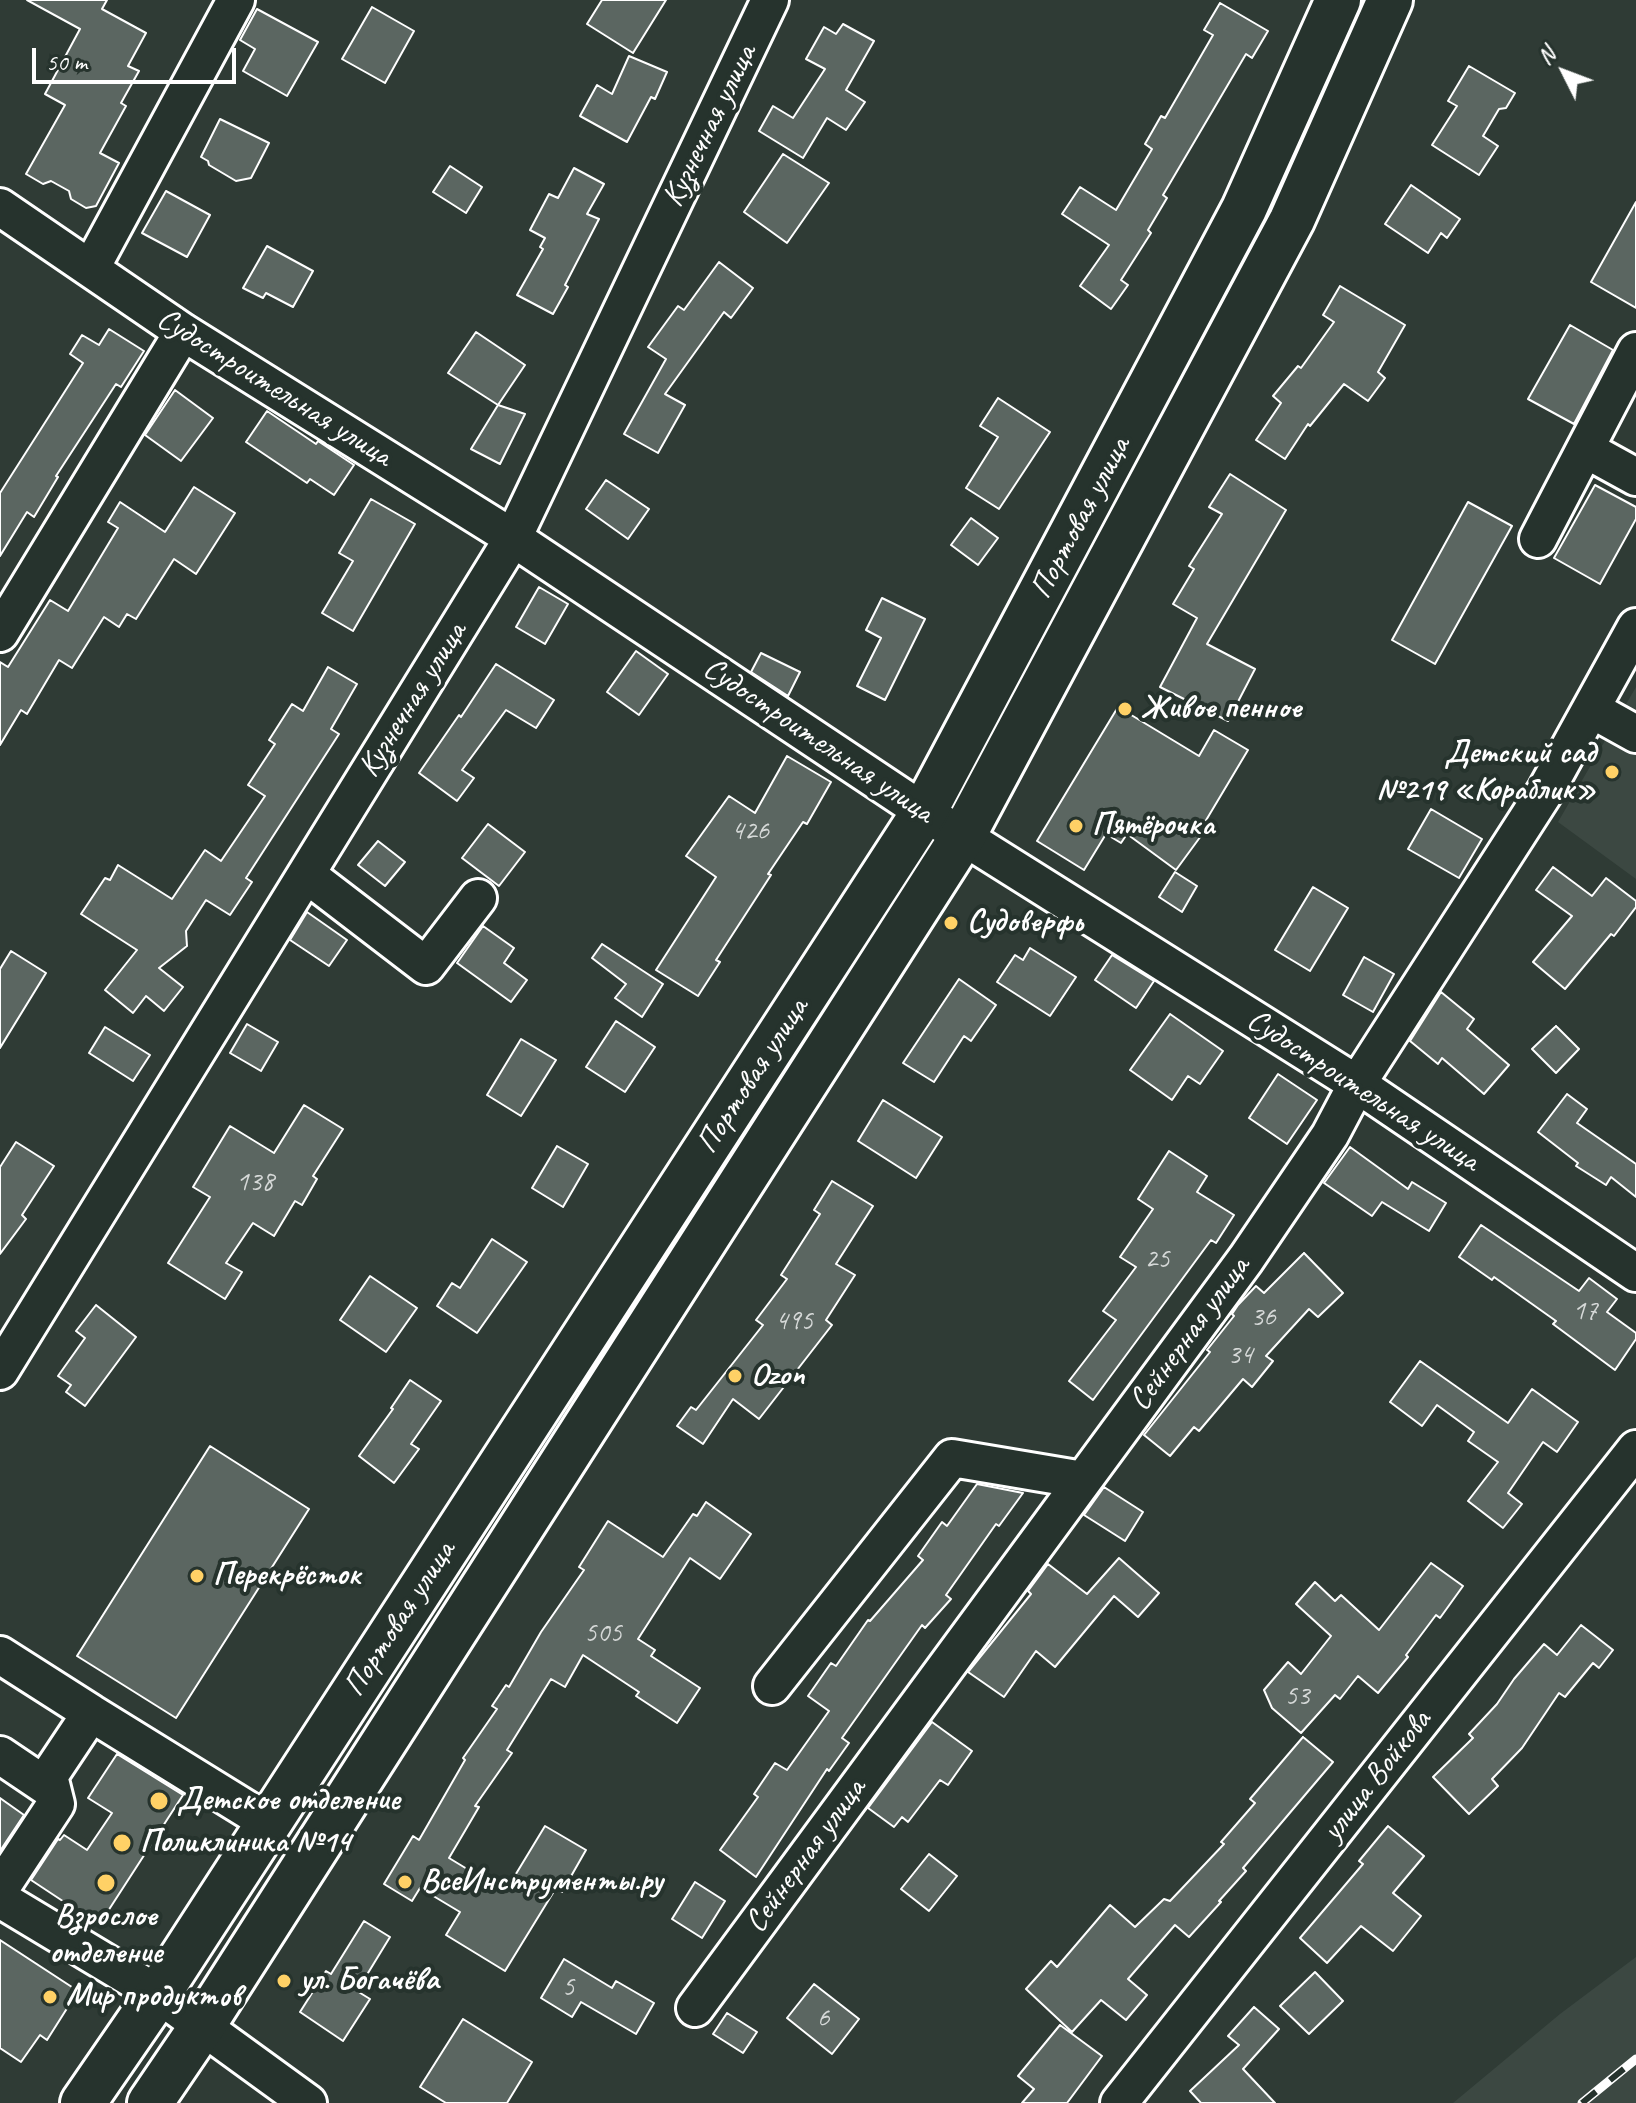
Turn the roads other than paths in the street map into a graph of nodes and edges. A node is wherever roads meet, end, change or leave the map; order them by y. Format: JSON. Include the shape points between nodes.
{"nodes":[{"id":1,"x":236,"y":0,"type":"edge"},
{"id":2,"x":770,"y":0,"type":"edge"},
{"id":3,"x":1338,"y":0,"type":"edge"},
{"id":4,"x":1390,"y":0,"type":"edge"},
{"id":5,"x":0,"y":207,"type":"edge"},
{"id":6,"x":91,"y":268,"type":"junction"},
{"id":7,"x":183,"y":332,"type":"junction"},
{"id":8,"x":1636,"y":351,"type":"edge"},
{"id":9,"x":1585,"y":449,"type":"junction"},
{"id":10,"x":1636,"y":477,"type":"edge"},
{"id":11,"x":513,"y":538,"type":"junction"},
{"id":12,"x":1538,"y":539,"type":"dead end"},
{"id":13,"x":1636,"y":627,"type":"edge"},
{"id":14,"x":0,"y":633,"type":"edge"},
{"id":15,"x":1591,"y":709,"type":"junction"},
{"id":16,"x":1636,"y":734,"type":"edge"},
{"id":17,"x":924,"y":812,"type":"junction"},
{"id":18,"x":963,"y":836,"type":"junction"},
{"id":19,"x":306,"y":874,"type":"junction"},
{"id":20,"x":478,"y":898,"type":"dead end"},
{"id":21,"x":1357,"y":1084,"type":"junction"},
{"id":22,"x":1636,"y":1273,"type":"edge"},
{"id":23,"x":0,"y":1371,"type":"edge"},
{"id":24,"x":1636,"y":1449,"type":"edge"},
{"id":25,"x":1083,"y":1480,"type":"junction"},
{"id":26,"x":0,"y":1655,"type":"edge"},
{"id":27,"x":772,"y":1686,"type":"dead end"},
{"id":28,"x":91,"y":1713,"type":"junction"},
{"id":29,"x":0,"y":1755,"type":"edge"},
{"id":30,"x":52,"y":1790,"type":"junction"},
{"id":31,"x":269,"y":1823,"type":"junction"},
{"id":32,"x":0,"y":1889,"type":"edge"},
{"id":33,"x":0,"y":1899,"type":"edge"},
{"id":34,"x":158,"y":1994,"type":"junction"},
{"id":35,"x":695,"y":2008,"type":"dead end"},
{"id":36,"x":203,"y":2025,"type":"junction"},
{"id":37,"x":83,"y":2103,"type":"edge"},
{"id":38,"x":150,"y":2103,"type":"edge"},
{"id":39,"x":308,"y":2103,"type":"edge"},
{"id":40,"x":1119,"y":2103,"type":"edge"}],
"edges":[{"from":1,"to":6,"type":"street"},
{"from":2,"to":11,"type":"street","name":"Кузнечная улица"},
{"from":3,"to":17,"type":"main road","name":"Портовая улица","via":[[1244,209]]},
{"from":4,"to":18,"type":"main road","name":"Портовая улица","via":[[1292,220]]},
{"from":5,"to":6,"type":"street","name":"Судостроительная улица"},
{"from":6,"to":7,"type":"street","name":"Судостроительная улица"},
{"from":7,"to":11,"type":"street","name":"Судостроительная улица"},
{"from":7,"to":14,"type":"street"},
{"from":8,"to":9,"type":"street"},
{"from":9,"to":10,"type":"street"},
{"from":9,"to":12,"type":"street"},
{"from":11,"to":17,"type":"street","name":"Судостроительная улица"},
{"from":11,"to":19,"type":"street","name":"Кузнечная улица"},
{"from":13,"to":15,"type":"street","name":"Сейнерная улица"},
{"from":15,"to":16,"type":"street"},
{"from":15,"to":21,"type":"street","name":"Сейнерная улица","via":[[1546,790]]},
{"from":17,"to":18,"type":"street","name":"Судостроительная улица"},
{"from":17,"to":31,"type":"main road","name":"Портовая улица"},
{"from":18,"to":21,"type":"street","name":"Судостроительная улица"},
{"from":18,"to":36,"type":"main road","name":"Портовая улица"},
{"from":19,"to":20,"type":"street","via":[[426,966]]},
{"from":19,"to":23,"type":"street","name":"Кузнечная улица"},
{"from":21,"to":22,"type":"street","name":"Судостроительная улица"},
{"from":21,"to":25,"type":"street","name":"Сейнерная улица","via":[[1330,1135],[1246,1259]]},
{"from":24,"to":40,"type":"street","name":"улица Войкова"},
{"from":25,"to":27,"type":"street","via":[[952,1458]]},
{"from":25,"to":35,"type":"street","name":"Сейнерная улица"},
{"from":26,"to":28,"type":"street"},
{"from":28,"to":30,"type":"street","via":[[49,1776]]},
{"from":28,"to":31,"type":"street"},
{"from":29,"to":30,"type":"street"},
{"from":30,"to":32,"type":"street","via":[[56,1804]]},
{"from":31,"to":34,"type":"main road","name":"Портовая улица"},
{"from":33,"to":34,"type":"street"},
{"from":34,"to":36,"type":"street"},
{"from":34,"to":37,"type":"main road","name":"Портовая улица"},
{"from":36,"to":38,"type":"main road","name":"Портовая улица"},
{"from":36,"to":39,"type":"street"}]}
